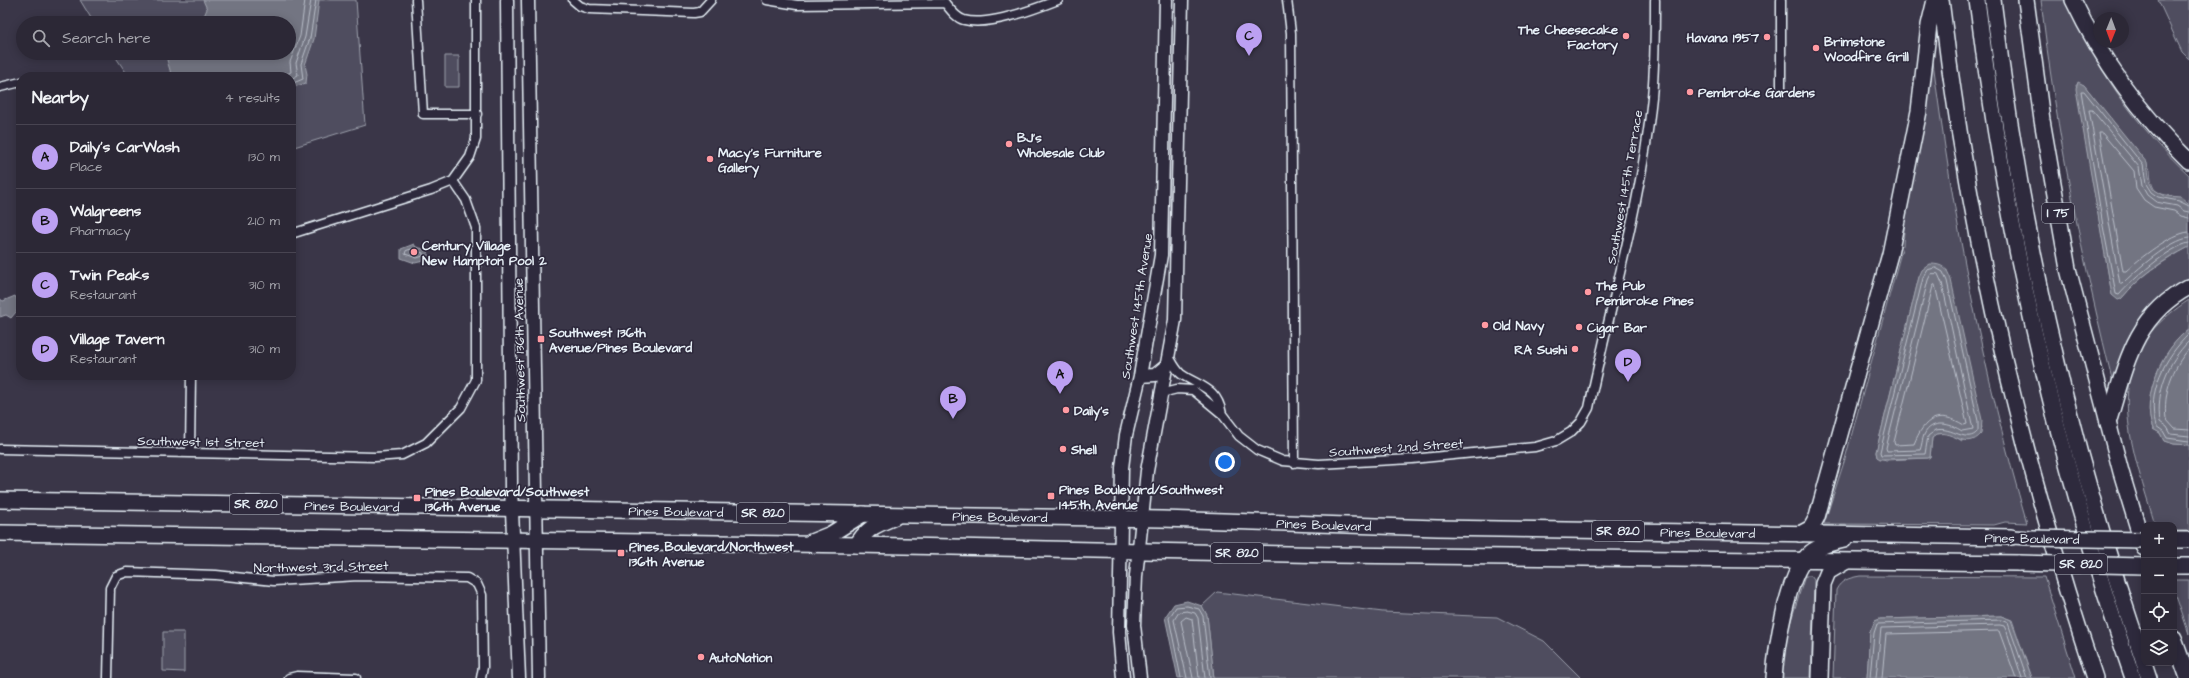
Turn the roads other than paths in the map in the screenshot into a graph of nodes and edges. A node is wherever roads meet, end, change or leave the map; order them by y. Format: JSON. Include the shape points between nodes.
{"nodes":[{"id":1,"x":416,"y":0,"type":"edge"},
{"id":2,"x":476,"y":0,"type":"edge"},
{"id":3,"x":507,"y":0,"type":"edge"},
{"id":4,"x":528,"y":0,"type":"edge"},
{"id":5,"x":573,"y":0,"type":"edge"},
{"id":6,"x":711,"y":0,"type":"edge"},
{"id":7,"x":767,"y":0,"type":"edge"},
{"id":8,"x":1058,"y":0,"type":"edge"},
{"id":9,"x":1182,"y":0,"type":"edge"},
{"id":10,"x":1287,"y":0,"type":"edge"},
{"id":11,"x":1655,"y":0,"type":"edge"},
{"id":12,"x":1781,"y":0,"type":"edge"},
{"id":13,"x":1935,"y":0,"type":"edge"},
{"id":14,"x":1941,"y":0,"type":"edge"},
{"id":15,"x":1977,"y":0,"type":"edge"},
{"id":16,"x":1993,"y":0,"type":"edge"},
{"id":17,"x":2026,"y":0,"type":"edge"},
{"id":18,"x":2073,"y":0,"type":"edge"},
{"id":19,"x":946,"y":2,"type":"edge"},
{"id":20,"x":1168,"y":3,"type":"edge"},
{"id":21,"x":16,"y":83,"type":"edge"},
{"id":22,"x":0,"y":87,"type":"edge"},
{"id":23,"x":1781,"y":88,"type":"dead end"},
{"id":24,"x":477,"y":114,"type":"junction"},
{"id":25,"x":2189,"y":161,"type":"edge"},
{"id":26,"x":452,"y":181,"type":"junction"},
{"id":27,"x":296,"y":232,"type":"edge"},
{"id":28,"x":2189,"y":287,"type":"edge"},
{"id":29,"x":1167,"y":361,"type":"junction"},
{"id":30,"x":1140,"y":376,"type":"junction"},
{"id":31,"x":191,"y":380,"type":"edge"},
{"id":32,"x":1161,"y":393,"type":"junction"},
{"id":33,"x":1222,"y":414,"type":"junction"},
{"id":34,"x":1581,"y":422,"type":"joint"},
{"id":35,"x":2108,"y":423,"type":"junction"},
{"id":36,"x":0,"y":450,"type":"edge"},
{"id":37,"x":190,"y":452,"type":"junction"},
{"id":38,"x":1294,"y":463,"type":"junction"},
{"id":39,"x":0,"y":500,"type":"edge"},
{"id":40,"x":512,"y":508,"type":"junction"},
{"id":41,"x":535,"y":508,"type":"junction"},
{"id":42,"x":863,"y":514,"type":"junction"},
{"id":43,"x":899,"y":515,"type":"junction"},
{"id":44,"x":1120,"y":519,"type":"junction"},
{"id":45,"x":1142,"y":519,"type":"junction"},
{"id":46,"x":0,"y":533,"type":"edge"},
{"id":47,"x":1800,"y":534,"type":"junction"},
{"id":48,"x":1862,"y":535,"type":"junction"},
{"id":49,"x":2011,"y":537,"type":"joint"},
{"id":50,"x":2032,"y":538,"type":"joint"},
{"id":51,"x":2141,"y":538,"type":"edge"},
{"id":52,"x":513,"y":540,"type":"junction"},
{"id":53,"x":536,"y":540,"type":"junction"},
{"id":54,"x":2141,"y":540,"type":"edge"},
{"id":55,"x":802,"y":545,"type":"junction"},
{"id":56,"x":857,"y":546,"type":"junction"},
{"id":57,"x":1120,"y":550,"type":"junction"},
{"id":58,"x":1138,"y":551,"type":"junction"},
{"id":59,"x":1804,"y":560,"type":"junction"},
{"id":60,"x":1846,"y":562,"type":"junction"},
{"id":61,"x":2141,"y":566,"type":"edge"},
{"id":62,"x":2177,"y":566,"type":"edge"},
{"id":63,"x":2189,"y":566,"type":"edge"},
{"id":64,"x":2177,"y":647,"type":"edge"},
{"id":65,"x":2141,"y":654,"type":"edge"},
{"id":66,"x":2145,"y":666,"type":"edge"},
{"id":67,"x":2091,"y":673,"type":"edge"},
{"id":68,"x":108,"y":678,"type":"edge"},
{"id":69,"x":289,"y":678,"type":"edge"},
{"id":70,"x":356,"y":678,"type":"edge"},
{"id":71,"x":481,"y":678,"type":"edge"},
{"id":72,"x":519,"y":678,"type":"edge"},
{"id":73,"x":539,"y":678,"type":"edge"},
{"id":74,"x":1123,"y":678,"type":"edge"},
{"id":75,"x":1140,"y":678,"type":"edge"},
{"id":76,"x":1774,"y":678,"type":"edge"},
{"id":77,"x":1820,"y":678,"type":"edge"},
{"id":78,"x":2133,"y":678,"type":"edge"},
{"id":79,"x":2149,"y":678,"type":"edge"},
{"id":80,"x":2188,"y":678,"type":"edge"}],
"edges":[{"from":1,"to":24,"type":"street","via":[[423,114]]},
{"from":2,"to":24,"type":"street"},
{"from":3,"to":40,"type":"street","name":"Southwest 136th Avenue"},
{"from":4,"to":41,"type":"street","name":"Southwest 136th Avenue"},
{"from":5,"to":6,"type":"street","via":[[589,9],[694,13],[700,12]]},
{"from":7,"to":19,"type":"street","via":[[796,5]]},
{"from":8,"to":19,"type":"street","via":[[1024,14],[977,21],[962,20]]},
{"from":9,"to":29,"type":"street","via":[[1175,320]]},
{"from":10,"to":38,"type":"street","via":[[1291,33]]},
{"from":11,"to":34,"type":"street","name":"Southwest 145th Terrace","via":[[1655,64],[1646,144],[1618,282],[1588,408]]},
{"from":12,"to":23,"type":"street"},
{"from":13,"to":47,"type":"highway","via":[[1929,25],[1919,111],[1890,254],[1817,517],[1810,528]]},
{"from":14,"to":67,"type":"highway","via":[[1960,142],[2000,346],[2034,483]]},
{"from":15,"to":78,"type":"highway","via":[[2000,163],[2036,342],[2074,494]]},
{"from":16,"to":65,"type":"highway","via":[[2015,160],[2050,335],[2089,490]]},
{"from":17,"to":35,"type":"highway","number":"I 75","via":[[2042,120],[2068,269]]},
{"from":18,"to":25,"type":"highway","via":[[2119,81],[2145,116]]},
{"from":20,"to":30,"type":"street","name":"Southwest 145th Avenue","via":[[1161,254]]},
{"from":21,"to":22,"type":"street"},
{"from":24,"to":26,"type":"street","via":[[474,148],[463,169]]},
{"from":26,"to":27,"type":"street"},
{"from":26,"to":37,"type":"street","name":"Southwest 1st Street","via":[[466,200],[476,228],[476,380],[466,401],[444,425],[426,443],[402,455]]},
{"from":28,"to":35,"type":"highway","via":[[2158,312],[2136,340],[2126,362]]},
{"from":29,"to":30,"type":"street","via":[[1155,375]]},
{"from":29,"to":32,"type":"street"},
{"from":29,"to":33,"type":"street","name":"Southwest 2nd Street","via":[[1181,374],[1207,387],[1217,397]]},
{"from":30,"to":44,"type":"street","name":"Southwest 145th Avenue","via":[[1126,435]]},
{"from":31,"to":37,"type":"street"},
{"from":32,"to":33,"type":"street","name":"Southwest 2nd Street","via":[[1177,389],[1192,390]]},
{"from":32,"to":45,"type":"street","via":[[1147,470]]},
{"from":33,"to":38,"type":"street","name":"Southwest 2nd Street","via":[[1246,443],[1269,456]]},
{"from":34,"to":38,"type":"street","name":"Southwest 2nd Street","via":[[1556,441],[1529,448],[1412,459]]},
{"from":35,"to":51,"type":"highway","number":"I 75"},
{"from":36,"to":37,"type":"street","name":"Southwest 1st Street"},
{"from":39,"to":40,"type":"highway","name":"Pines Boulevard","number":"SR 820"},
{"from":40,"to":41,"type":"highway","name":"Pines Boulevard","number":"SR 820"},
{"from":40,"to":52,"type":"street","name":"Southwest 136th Avenue"},
{"from":41,"to":42,"type":"highway","name":"Pines Boulevard","number":"SR 820"},
{"from":41,"to":53,"type":"street","name":"Southwest 136th Avenue"},
{"from":42,"to":43,"type":"highway","name":"Pines Boulevard","number":"SR 820"},
{"from":42,"to":55,"type":"highway","via":[[831,534]]},
{"from":43,"to":44,"type":"highway","name":"Pines Boulevard","number":"SR 820"},
{"from":43,"to":56,"type":"highway","via":[[870,528]]},
{"from":44,"to":45,"type":"highway","name":"Pines Boulevard","number":"SR 820"},
{"from":44,"to":57,"type":"street","name":"Southwest 145th Avenue"},
{"from":45,"to":47,"type":"highway","name":"Pines Boulevard","number":"SR 820","via":[[1444,528]]},
{"from":45,"to":58,"type":"street"},
{"from":46,"to":52,"type":"highway","name":"Pines Boulevard","number":"SR 820"},
{"from":47,"to":48,"type":"highway","name":"Pines Boulevard","number":"SR 820"},
{"from":48,"to":49,"type":"highway","name":"Pines Boulevard","number":"SR 820"},
{"from":48,"to":59,"type":"highway","via":[[1823,546]]},
{"from":49,"to":50,"type":"main road","name":"Pines Boulevard","number":"SR 820"},
{"from":50,"to":54,"type":"highway","name":"Pines Boulevard","number":"SR 820","bridge":true},
{"from":52,"to":53,"type":"highway","name":"Pines Boulevard","number":"SR 820"},
{"from":52,"to":72,"type":"street","name":"Southwest 136th Avenue"},
{"from":53,"to":55,"type":"highway","name":"Pines Boulevard","number":"SR 820"},
{"from":53,"to":73,"type":"street","name":"Southwest 136th Avenue"},
{"from":55,"to":56,"type":"highway","name":"Pines Boulevard","number":"SR 820"},
{"from":56,"to":57,"type":"highway","name":"Pines Boulevard","number":"SR 820"},
{"from":57,"to":58,"type":"highway","name":"Pines Boulevard","number":"SR 820"},
{"from":57,"to":74,"type":"street","name":"Southwest 145th Avenue","via":[[1119,632]]},
{"from":58,"to":59,"type":"highway","name":"Pines Boulevard","number":"SR 820"},
{"from":58,"to":75,"type":"street","via":[[1134,625]]},
{"from":59,"to":60,"type":"highway","name":"Pines Boulevard","number":"SR 820"},
{"from":59,"to":76,"type":"highway","via":[[1792,582],[1777,649]]},
{"from":60,"to":61,"type":"highway","name":"Pines Boulevard","number":"SR 820","bridge":true},
{"from":60,"to":77,"type":"highway","via":[[1828,572],[1823,584]]},
{"from":62,"to":63,"type":"highway"},
{"from":64,"to":80,"type":"highway"},
{"from":66,"to":79,"type":"highway"},
{"from":68,"to":71,"type":"street","name":"Northwest 3rd Street","via":[[110,588],[116,576],[127,572],[216,575],[274,581],[358,576],[468,578],[477,584],[482,595]]},
{"from":69,"to":70,"type":"street"}]}
